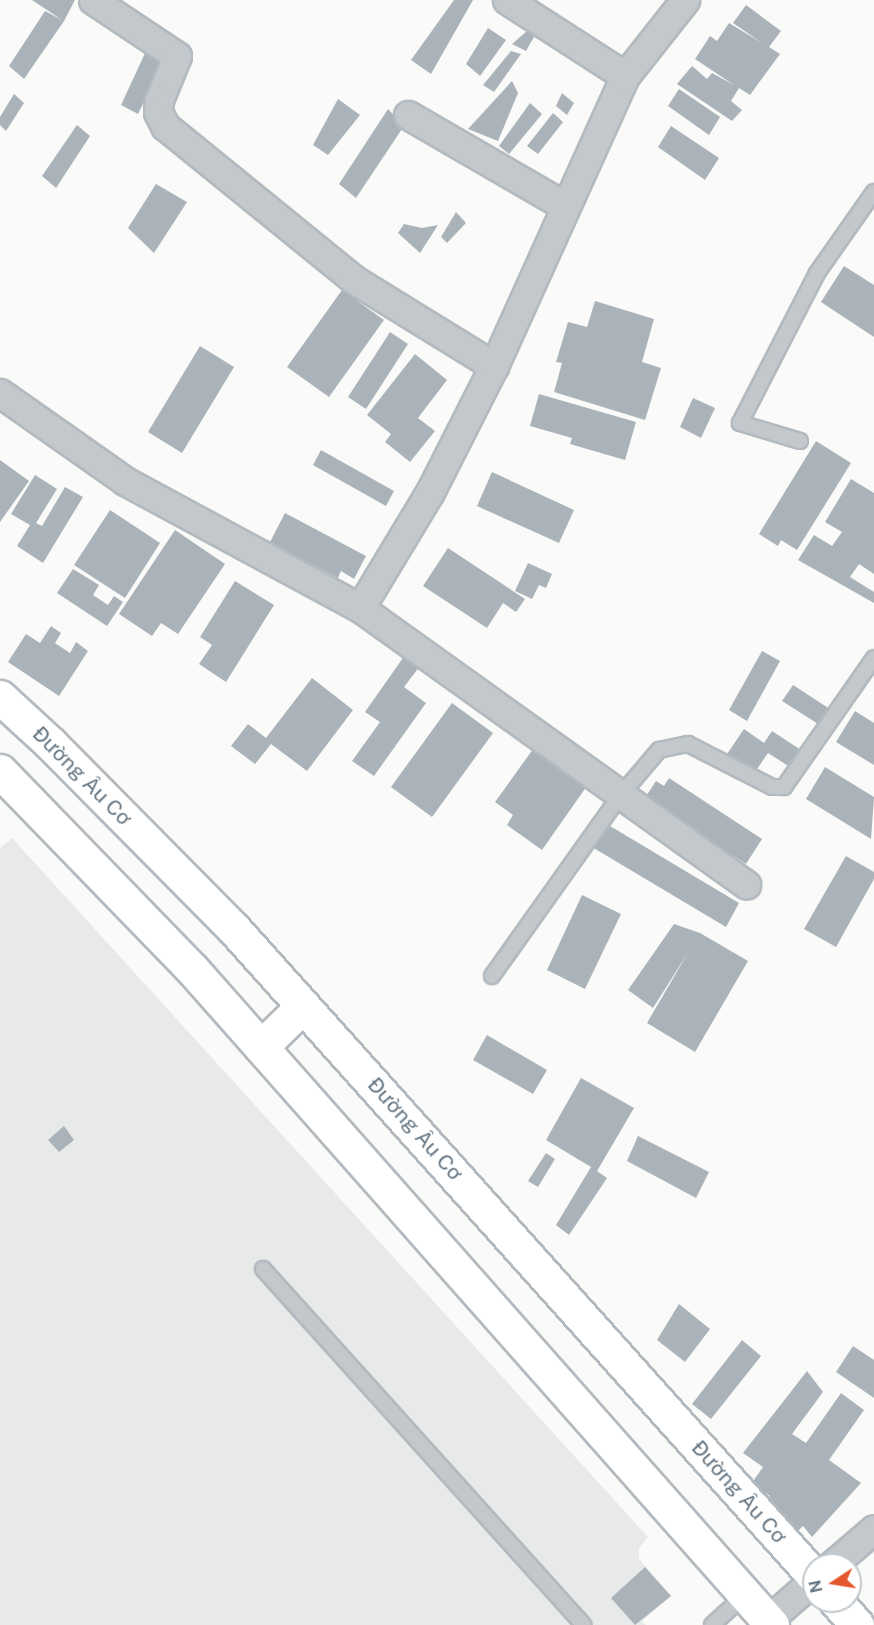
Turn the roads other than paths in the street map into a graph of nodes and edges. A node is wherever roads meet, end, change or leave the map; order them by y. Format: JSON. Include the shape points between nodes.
{"nodes":[{"id":1,"x":93,"y":0,"type":"edge"},
{"id":2,"x":507,"y":0,"type":"edge"},
{"id":3,"x":685,"y":0,"type":"edge"},
{"id":4,"x":625,"y":76,"type":"junction"},
{"id":5,"x":408,"y":115,"type":"dead end"},
{"id":6,"x":874,"y":192,"type":"edge"},
{"id":7,"x":565,"y":206,"type":"junction"},
{"id":8,"x":494,"y":366,"type":"junction"},
{"id":9,"x":0,"y":393,"type":"edge"},
{"id":10,"x":801,"y":441,"type":"dead end"},
{"id":11,"x":360,"y":608,"type":"junction"},
{"id":12,"x":874,"y":658,"type":"edge"},
{"id":13,"x":0,"y":697,"type":"edge"},
{"id":14,"x":0,"y":771,"type":"edge"},
{"id":15,"x":619,"y":797,"type":"junction"},
{"id":16,"x":746,"y":884,"type":"dead end"},
{"id":17,"x":492,"y":976,"type":"dead end"},
{"id":18,"x":303,"y":1006,"type":"junction"},
{"id":19,"x":261,"y":1047,"type":"junction"},
{"id":20,"x":263,"y":1269,"type":"dead end"},
{"id":21,"x":874,"y":1529,"type":"edge"},
{"id":22,"x":846,"y":1553,"type":"edge"},
{"id":23,"x":802,"y":1565,"type":"edge"},
{"id":24,"x":802,"y":1590,"type":"edge"},
{"id":25,"x":745,"y":1595,"type":"junction"},
{"id":26,"x":846,"y":1613,"type":"edge"},
{"id":27,"x":770,"y":1622,"type":"edge"},
{"id":28,"x":583,"y":1625,"type":"edge"},
{"id":29,"x":712,"y":1625,"type":"edge"},
{"id":30,"x":857,"y":1625,"type":"edge"}],
"edges":[{"from":1,"to":8,"type":"street","via":[[177,56],[159,100],[158,112],[165,126],[353,279]]},
{"from":2,"to":4,"type":"street"},
{"from":3,"to":4,"type":"street"},
{"from":4,"to":7,"type":"street"},
{"from":5,"to":7,"type":"street"},
{"from":6,"to":10,"type":"lane","via":[[817,273],[740,423]]},
{"from":7,"to":8,"type":"street"},
{"from":8,"to":11,"type":"street","via":[[430,492]]},
{"from":9,"to":11,"type":"street","via":[[125,482]]},
{"from":11,"to":15,"type":"street"},
{"from":12,"to":15,"type":"lane","via":[[784,787],[772,787],[688,744],[659,750]]},
{"from":13,"to":18,"type":"street","name":"Đường Âu Cơ","via":[[51,744]]},
{"from":14,"to":19,"type":"street"},
{"from":15,"to":16,"type":"street"},
{"from":15,"to":17,"type":"lane"},
{"from":18,"to":19,"type":"street"},
{"from":18,"to":23,"type":"street","name":"Đường Âu Cơ"},
{"from":19,"to":25,"type":"street"},
{"from":20,"to":28,"type":"lane"},
{"from":21,"to":22,"type":"street"},
{"from":24,"to":27,"type":"street"},
{"from":25,"to":27,"type":"street"},
{"from":25,"to":29,"type":"lane"},
{"from":26,"to":30,"type":"street"}]}
